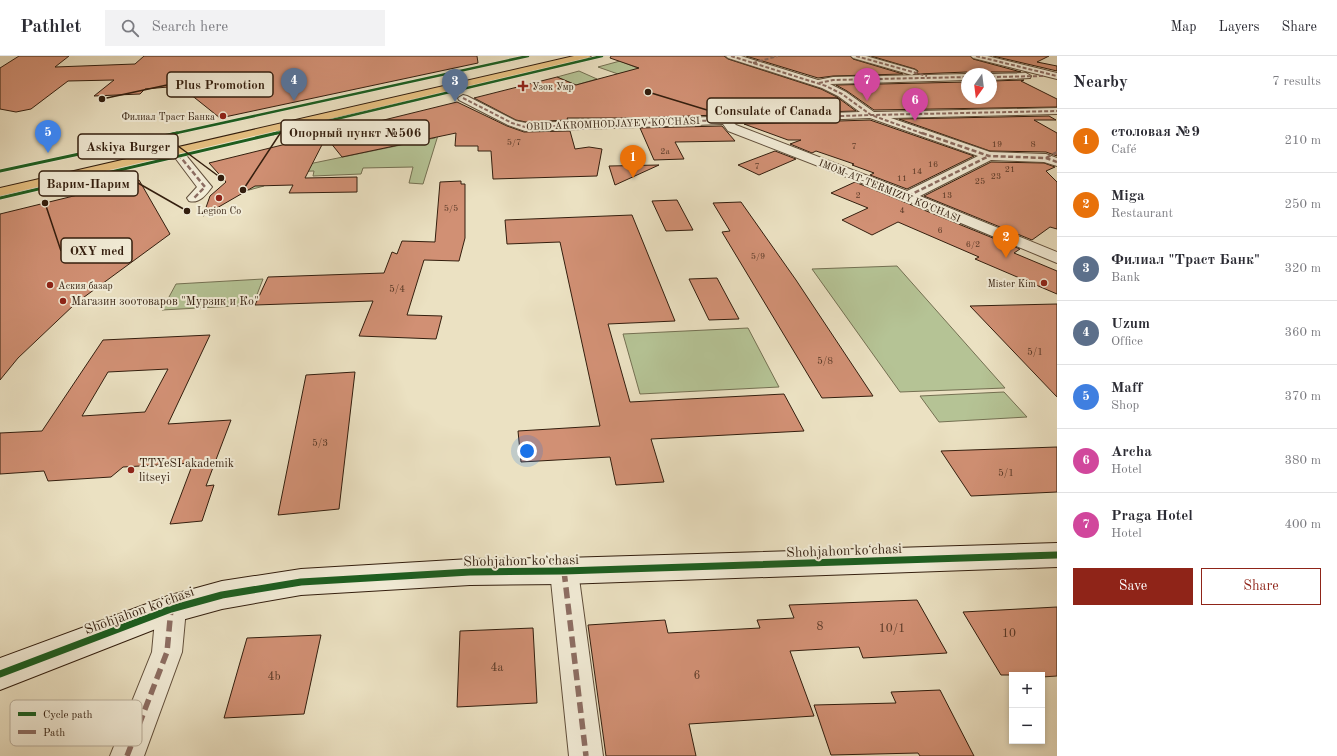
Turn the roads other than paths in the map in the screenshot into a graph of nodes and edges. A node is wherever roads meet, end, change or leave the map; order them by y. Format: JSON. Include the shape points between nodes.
{"nodes":[{"id":1,"x":544,"y":56,"type":"edge"},
{"id":2,"x":586,"y":56,"type":"edge"},
{"id":3,"x":731,"y":56,"type":"edge"},
{"id":4,"x":778,"y":56,"type":"edge"},
{"id":5,"x":856,"y":56,"type":"edge"},
{"id":6,"x":976,"y":56,"type":"edge"},
{"id":7,"x":753,"y":63,"type":"junction"},
{"id":8,"x":1056,"y":76,"type":"edge"},
{"id":9,"x":961,"y":77,"type":"edge"},
{"id":10,"x":997,"y":77,"type":"edge"},
{"id":11,"x":930,"y":78,"type":"junction"},
{"id":12,"x":818,"y":83,"type":"junction"},
{"id":13,"x":463,"y":98,"type":"dead end"},
{"id":14,"x":1057,"y":112,"type":"edge"},
{"id":15,"x":871,"y":115,"type":"junction"},
{"id":16,"x":726,"y":120,"type":"junction"},
{"id":17,"x":176,"y":150,"type":"junction"},
{"id":18,"x":989,"y":156,"type":"junction"},
{"id":19,"x":1053,"y":157,"type":"edge"},
{"id":20,"x":0,"y":177,"type":"edge"},
{"id":21,"x":0,"y":192,"type":"edge"},
{"id":22,"x":908,"y":196,"type":"junction"},
{"id":23,"x":194,"y":198,"type":"dead end"},
{"id":24,"x":1057,"y":258,"type":"edge"},
{"id":25,"x":1057,"y":555,"type":"edge"},
{"id":26,"x":564,"y":571,"type":"junction"},
{"id":27,"x":171,"y":609,"type":"junction"},
{"id":28,"x":0,"y":674,"type":"edge"},
{"id":29,"x":142,"y":717,"type":"edge"},
{"id":30,"x":131,"y":746,"type":"edge"},
{"id":31,"x":127,"y":756,"type":"edge"},
{"id":32,"x":586,"y":756,"type":"edge"}],
"edges":[{"from":1,"to":20,"type":"main road"},
{"from":2,"to":17,"type":"main road"},
{"from":3,"to":7,"type":"street"},
{"from":4,"to":7,"type":"street"},
{"from":5,"to":11,"type":"street"},
{"from":6,"to":8,"type":"street"},
{"from":7,"to":12,"type":"street"},
{"from":8,"to":10,"type":"street"},
{"from":9,"to":11,"type":"street"},
{"from":11,"to":12,"type":"street","via":[[833,80]]},
{"from":12,"to":15,"type":"street","via":[[837,91]]},
{"from":13,"to":16,"type":"street","name":"OBID AKROMHODJAYEV KO'CHASI","via":[[514,124],[525,126]]},
{"from":14,"to":15,"type":"street","name":"OBID AKROMHODJAYEV KO'CHASI"},
{"from":15,"to":16,"type":"street","name":"OBID AKROMHODJAYEV KO'CHASI"},
{"from":15,"to":18,"type":"street"},
{"from":16,"to":22,"type":"street","name":"IMOM-AT-TERMIZIY KO'CHASI","via":[[732,128]]},
{"from":17,"to":21,"type":"main road"},
{"from":17,"to":23,"type":"street","via":[[205,187]]},
{"from":18,"to":19,"type":"street"},
{"from":18,"to":22,"type":"street"},
{"from":22,"to":24,"type":"street","name":"IMOM-AT-TERMIZIY KO'CHASI"},
{"from":25,"to":26,"type":"street","name":"Shohjahon koʻchasi"},
{"from":26,"to":27,"type":"street","name":"Shohjahon koʻchasi","via":[[470,572],[301,582],[222,595]]},
{"from":26,"to":32,"type":"street"},
{"from":27,"to":28,"type":"street","name":"Shohjahon koʻchasi"},
{"from":27,"to":29,"type":"street","via":[[167,652]]},
{"from":30,"to":31,"type":"street"}]}
